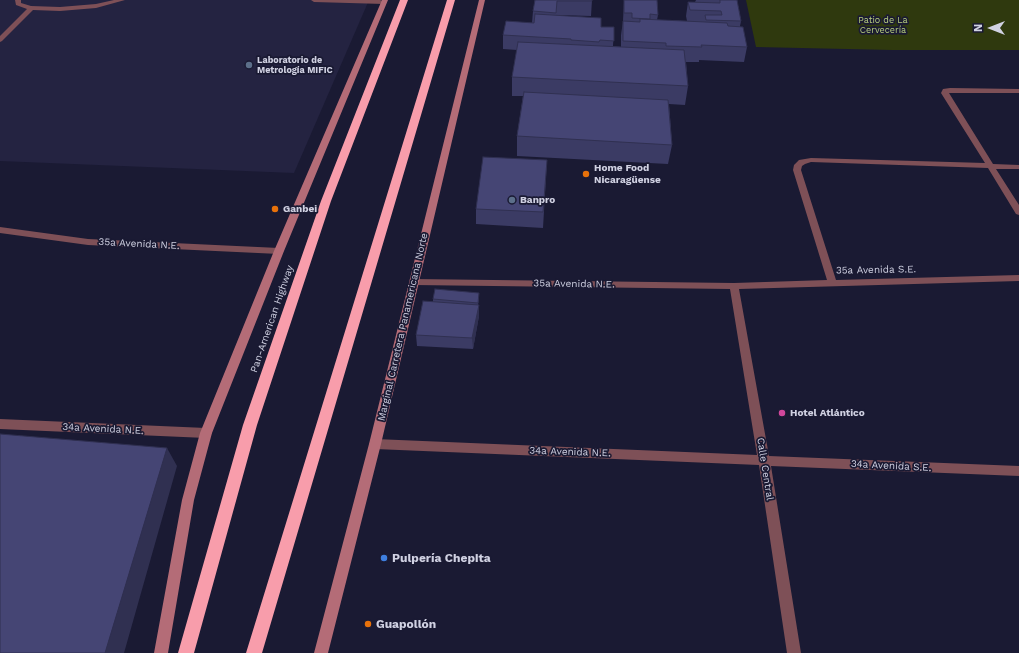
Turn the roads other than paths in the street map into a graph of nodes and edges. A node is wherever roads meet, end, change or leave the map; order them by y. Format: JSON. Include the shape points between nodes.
{"nodes":[{"id":1,"x":18,"y":0,"type":"edge"},
{"id":2,"x":122,"y":0,"type":"edge"},
{"id":3,"x":314,"y":0,"type":"edge"},
{"id":4,"x":404,"y":0,"type":"edge"},
{"id":5,"x":451,"y":0,"type":"edge"},
{"id":6,"x":482,"y":0,"type":"edge"},
{"id":7,"x":384,"y":1,"type":"edge"},
{"id":8,"x":31,"y":8,"type":"junction"},
{"id":9,"x":0,"y":40,"type":"edge"},
{"id":10,"x":1019,"y":91,"type":"edge"},
{"id":11,"x":991,"y":166,"type":"junction"},
{"id":12,"x":1019,"y":167,"type":"edge"},
{"id":13,"x":1019,"y":212,"type":"edge"},
{"id":14,"x":0,"y":231,"type":"edge"},
{"id":15,"x":279,"y":251,"type":"junction"},
{"id":16,"x":1019,"y":278,"type":"edge"},
{"id":17,"x":414,"y":282,"type":"junction"},
{"id":18,"x":832,"y":282,"type":"junction"},
{"id":19,"x":734,"y":286,"type":"junction"},
{"id":20,"x":0,"y":424,"type":"edge"},
{"id":21,"x":206,"y":433,"type":"junction"},
{"id":22,"x":375,"y":444,"type":"junction"},
{"id":23,"x":764,"y":460,"type":"junction"},
{"id":24,"x":1019,"y":471,"type":"edge"},
{"id":25,"x":161,"y":653,"type":"edge"},
{"id":26,"x":186,"y":653,"type":"edge"},
{"id":27,"x":254,"y":653,"type":"edge"},
{"id":28,"x":321,"y":653,"type":"edge"},
{"id":29,"x":794,"y":653,"type":"edge"}],
"edges":[{"from":1,"to":8,"type":"street","via":[[18,4]]},
{"from":2,"to":8,"type":"street","via":[[96,6]]},
{"from":3,"to":7,"type":"street"},
{"from":4,"to":26,"type":"highway","name":"Pan-American Highway","via":[[326,201],[250,425]]},
{"from":5,"to":27,"type":"highway"},
{"from":6,"to":17,"type":"street","name":"Marginal Carretera Panamericana Norte"},
{"from":7,"to":15,"type":"street"},
{"from":8,"to":9,"type":"street"},
{"from":10,"to":11,"type":"street","via":[[950,90],[945,93]]},
{"from":11,"to":12,"type":"street"},
{"from":11,"to":13,"type":"street"},
{"from":11,"to":18,"type":"street","via":[[811,160],[802,162],[797,170]]},
{"from":14,"to":15,"type":"street","name":"35a Avenida N.E.","via":[[88,242]]},
{"from":15,"to":21,"type":"street"},
{"from":16,"to":18,"type":"street","name":"35a Avenida S.E."},
{"from":17,"to":19,"type":"street","name":"35a Avenida N.E."},
{"from":17,"to":22,"type":"street","name":"Marginal Carretera Panamericana Norte"},
{"from":18,"to":19,"type":"street","name":"35a Avenida S.E."},
{"from":19,"to":23,"type":"street","name":"Calle Central"},
{"from":20,"to":21,"type":"street","name":"34a Avenida N.E."},
{"from":21,"to":25,"type":"street","via":[[188,500]]},
{"from":22,"to":23,"type":"street","name":"34a Avenida N.E."},
{"from":22,"to":28,"type":"street","name":"Marginal Carretera Panamericana Norte"},
{"from":23,"to":24,"type":"street","name":"34a Avenida S.E."},
{"from":23,"to":29,"type":"street","name":"Calle Central"}]}
